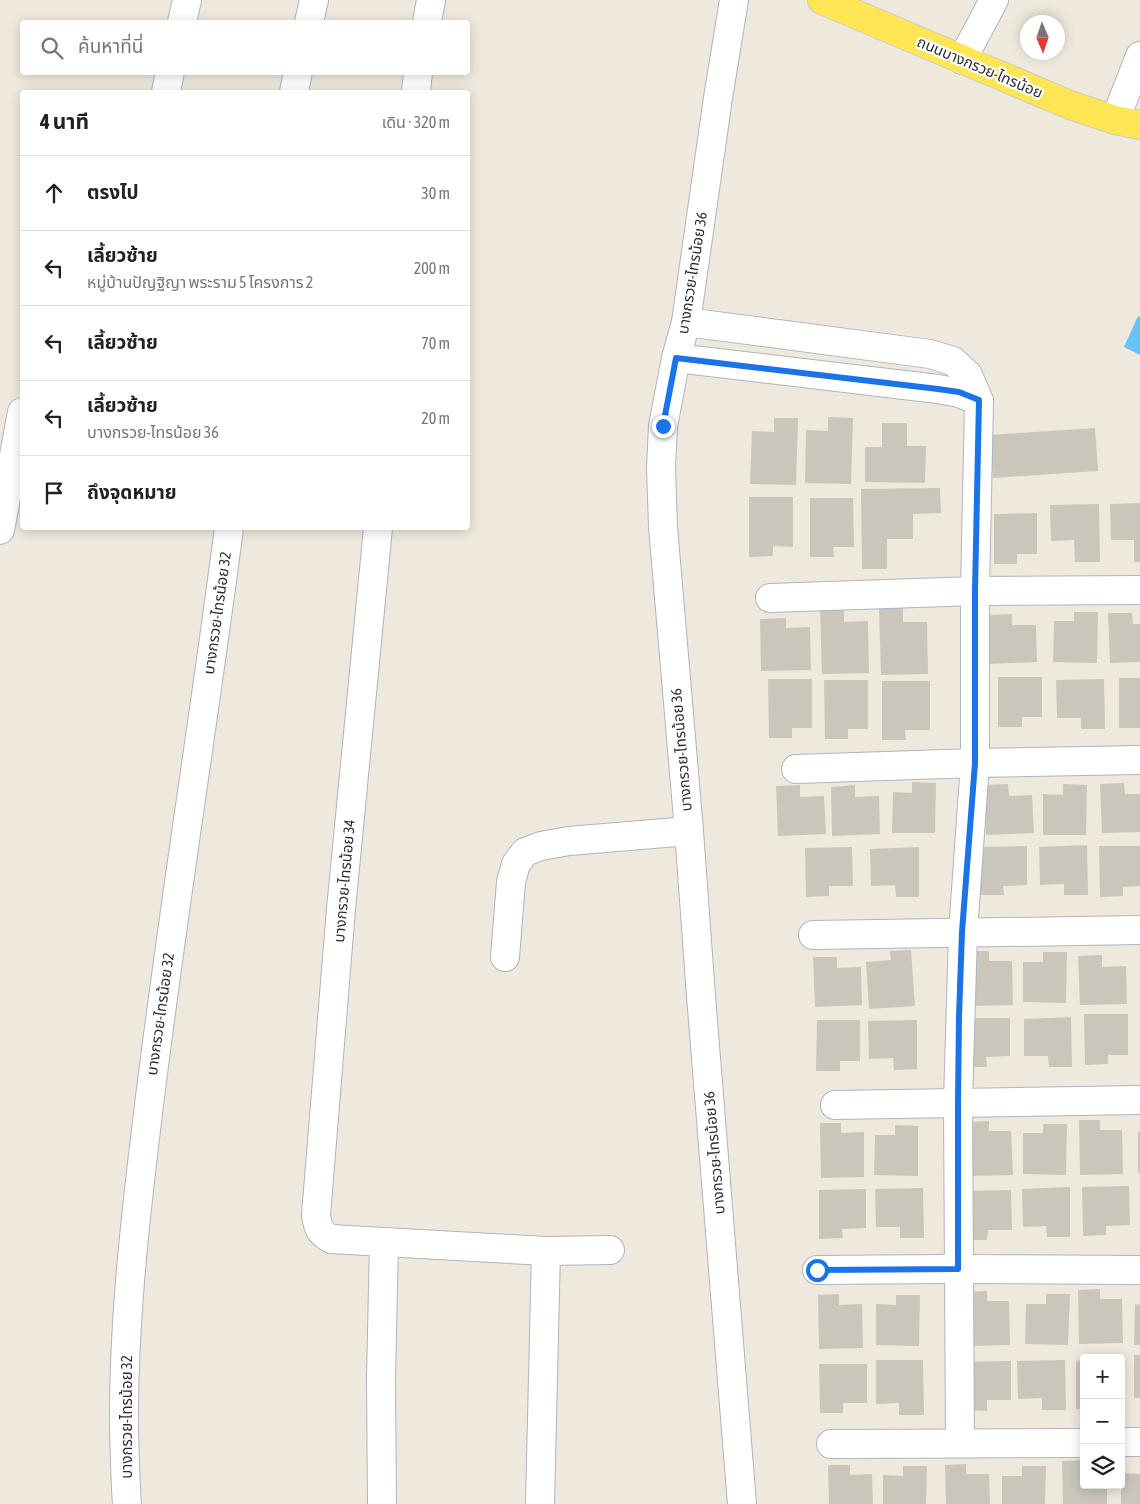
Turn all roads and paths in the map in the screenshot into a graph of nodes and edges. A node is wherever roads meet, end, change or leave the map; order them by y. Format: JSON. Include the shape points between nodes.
{"nodes":[{"id":1,"x":187,"y":0,"type":"edge"},
{"id":2,"x":314,"y":0,"type":"edge"},
{"id":3,"x":431,"y":0,"type":"edge"},
{"id":4,"x":734,"y":0,"type":"edge"},
{"id":5,"x":822,"y":0,"type":"edge"},
{"id":6,"x":994,"y":0,"type":"edge"},
{"id":7,"x":182,"y":20,"type":"edge"},
{"id":8,"x":309,"y":20,"type":"edge"},
{"id":9,"x":427,"y":20,"type":"edge"},
{"id":10,"x":1140,"y":56,"type":"edge"},
{"id":11,"x":962,"y":60,"type":"junction"},
{"id":12,"x":169,"y":75,"type":"edge"},
{"id":13,"x":297,"y":75,"type":"edge"},
{"id":14,"x":418,"y":75,"type":"edge"},
{"id":15,"x":166,"y":90,"type":"edge"},
{"id":16,"x":294,"y":90,"type":"edge"},
{"id":17,"x":416,"y":90,"type":"edge"},
{"id":18,"x":1127,"y":122,"type":"edge"},
{"id":19,"x":686,"y":322,"type":"junction"},
{"id":20,"x":676,"y":358,"type":"junction"},
{"id":21,"x":979,"y":400,"type":"junction"},
{"id":22,"x":20,"y":423,"type":"edge"},
{"id":23,"x":0,"y":530,"type":"edge"},
{"id":24,"x":229,"y":530,"type":"edge"},
{"id":25,"x":378,"y":530,"type":"edge"},
{"id":26,"x":1140,"y":590,"type":"edge"},
{"id":27,"x":975,"y":591,"type":"junction"},
{"id":28,"x":770,"y":598,"type":"dead end"},
{"id":29,"x":1140,"y":760,"type":"edge"},
{"id":30,"x":975,"y":763,"type":"junction"},
{"id":31,"x":796,"y":769,"type":"dead end"},
{"id":32,"x":689,"y":831,"type":"junction"},
{"id":33,"x":1140,"y":930,"type":"edge"},
{"id":34,"x":962,"y":932,"type":"junction"},
{"id":35,"x":813,"y":935,"type":"dead end"},
{"id":36,"x":505,"y":957,"type":"dead end"},
{"id":37,"x":1140,"y":1100,"type":"edge"},
{"id":38,"x":958,"y":1102,"type":"junction"},
{"id":39,"x":836,"y":1105,"type":"dead end"},
{"id":40,"x":384,"y":1243,"type":"junction"},
{"id":41,"x":610,"y":1250,"type":"dead end"},
{"id":42,"x":546,"y":1251,"type":"junction"},
{"id":43,"x":958,"y":1269,"type":"junction"},
{"id":44,"x":817,"y":1270,"type":"dead end"},
{"id":45,"x":1140,"y":1270,"type":"edge"},
{"id":46,"x":1080,"y":1442,"type":"edge"},
{"id":47,"x":1125,"y":1442,"type":"edge"},
{"id":48,"x":1140,"y":1442,"type":"edge"},
{"id":49,"x":960,"y":1443,"type":"junction"},
{"id":50,"x":831,"y":1444,"type":"dead end"},
{"id":51,"x":127,"y":1504,"type":"edge"},
{"id":52,"x":382,"y":1504,"type":"edge"},
{"id":53,"x":540,"y":1504,"type":"edge"},
{"id":54,"x":742,"y":1504,"type":"edge"}],
"edges":[{"from":1,"to":7,"type":"street"},
{"from":2,"to":8,"type":"street"},
{"from":3,"to":9,"type":"street"},
{"from":4,"to":19,"type":"street","name":"บางกรวย-ไทรน้อย 36"},
{"from":5,"to":11,"type":"main road","name":"ถนนบางกรวย-ไทรน้อย"},
{"from":6,"to":11,"type":"street"},
{"from":10,"to":18,"type":"street"},
{"from":11,"to":18,"type":"main road","name":"ถนนบางกรวย-ไทรน้อย","via":[[1070,105]]},
{"from":12,"to":15,"type":"street"},
{"from":13,"to":16,"type":"street"},
{"from":14,"to":17,"type":"street"},
{"from":19,"to":20,"type":"street","name":"บางกรวย-ไทรน้อย 36"},
{"from":19,"to":21,"type":"street","via":[[930,354],[953,361],[968,375]]},
{"from":20,"to":21,"type":"street","via":[[938,389],[959,392]]},
{"from":20,"to":32,"type":"street","name":"บางกรวย-ไทรน้อย 36","via":[[663,426],[662,478],[664,547]]},
{"from":21,"to":27,"type":"street"},
{"from":22,"to":23,"type":"street"},
{"from":24,"to":51,"type":"street","name":"บางกรวย-ไทรน้อย 32","via":[[159,1020],[140,1183],[124,1381]]},
{"from":25,"to":40,"type":"street","name":"บางกรวย-ไทรน้อย 34","via":[[341,909],[316,1215],[322,1234],[331,1239]]},
{"from":26,"to":27,"type":"street"},
{"from":27,"to":28,"type":"street"},
{"from":27,"to":30,"type":"street"},
{"from":29,"to":30,"type":"street"},
{"from":30,"to":31,"type":"street"},
{"from":30,"to":34,"type":"street"},
{"from":32,"to":36,"type":"street","via":[[569,841],[525,852],[516,864],[511,882]]},
{"from":32,"to":54,"type":"street","name":"บางกรวย-ไทรน้อย 36"},
{"from":33,"to":34,"type":"street"},
{"from":34,"to":35,"type":"street"},
{"from":34,"to":38,"type":"street"},
{"from":37,"to":38,"type":"street"},
{"from":38,"to":39,"type":"street"},
{"from":38,"to":43,"type":"street"},
{"from":40,"to":42,"type":"street"},
{"from":40,"to":52,"type":"street"},
{"from":41,"to":42,"type":"street"},
{"from":42,"to":53,"type":"street"},
{"from":43,"to":44,"type":"street"},
{"from":43,"to":45,"type":"street"},
{"from":43,"to":49,"type":"street"},
{"from":46,"to":49,"type":"street"},
{"from":47,"to":48,"type":"street"},
{"from":49,"to":50,"type":"street"}]}
